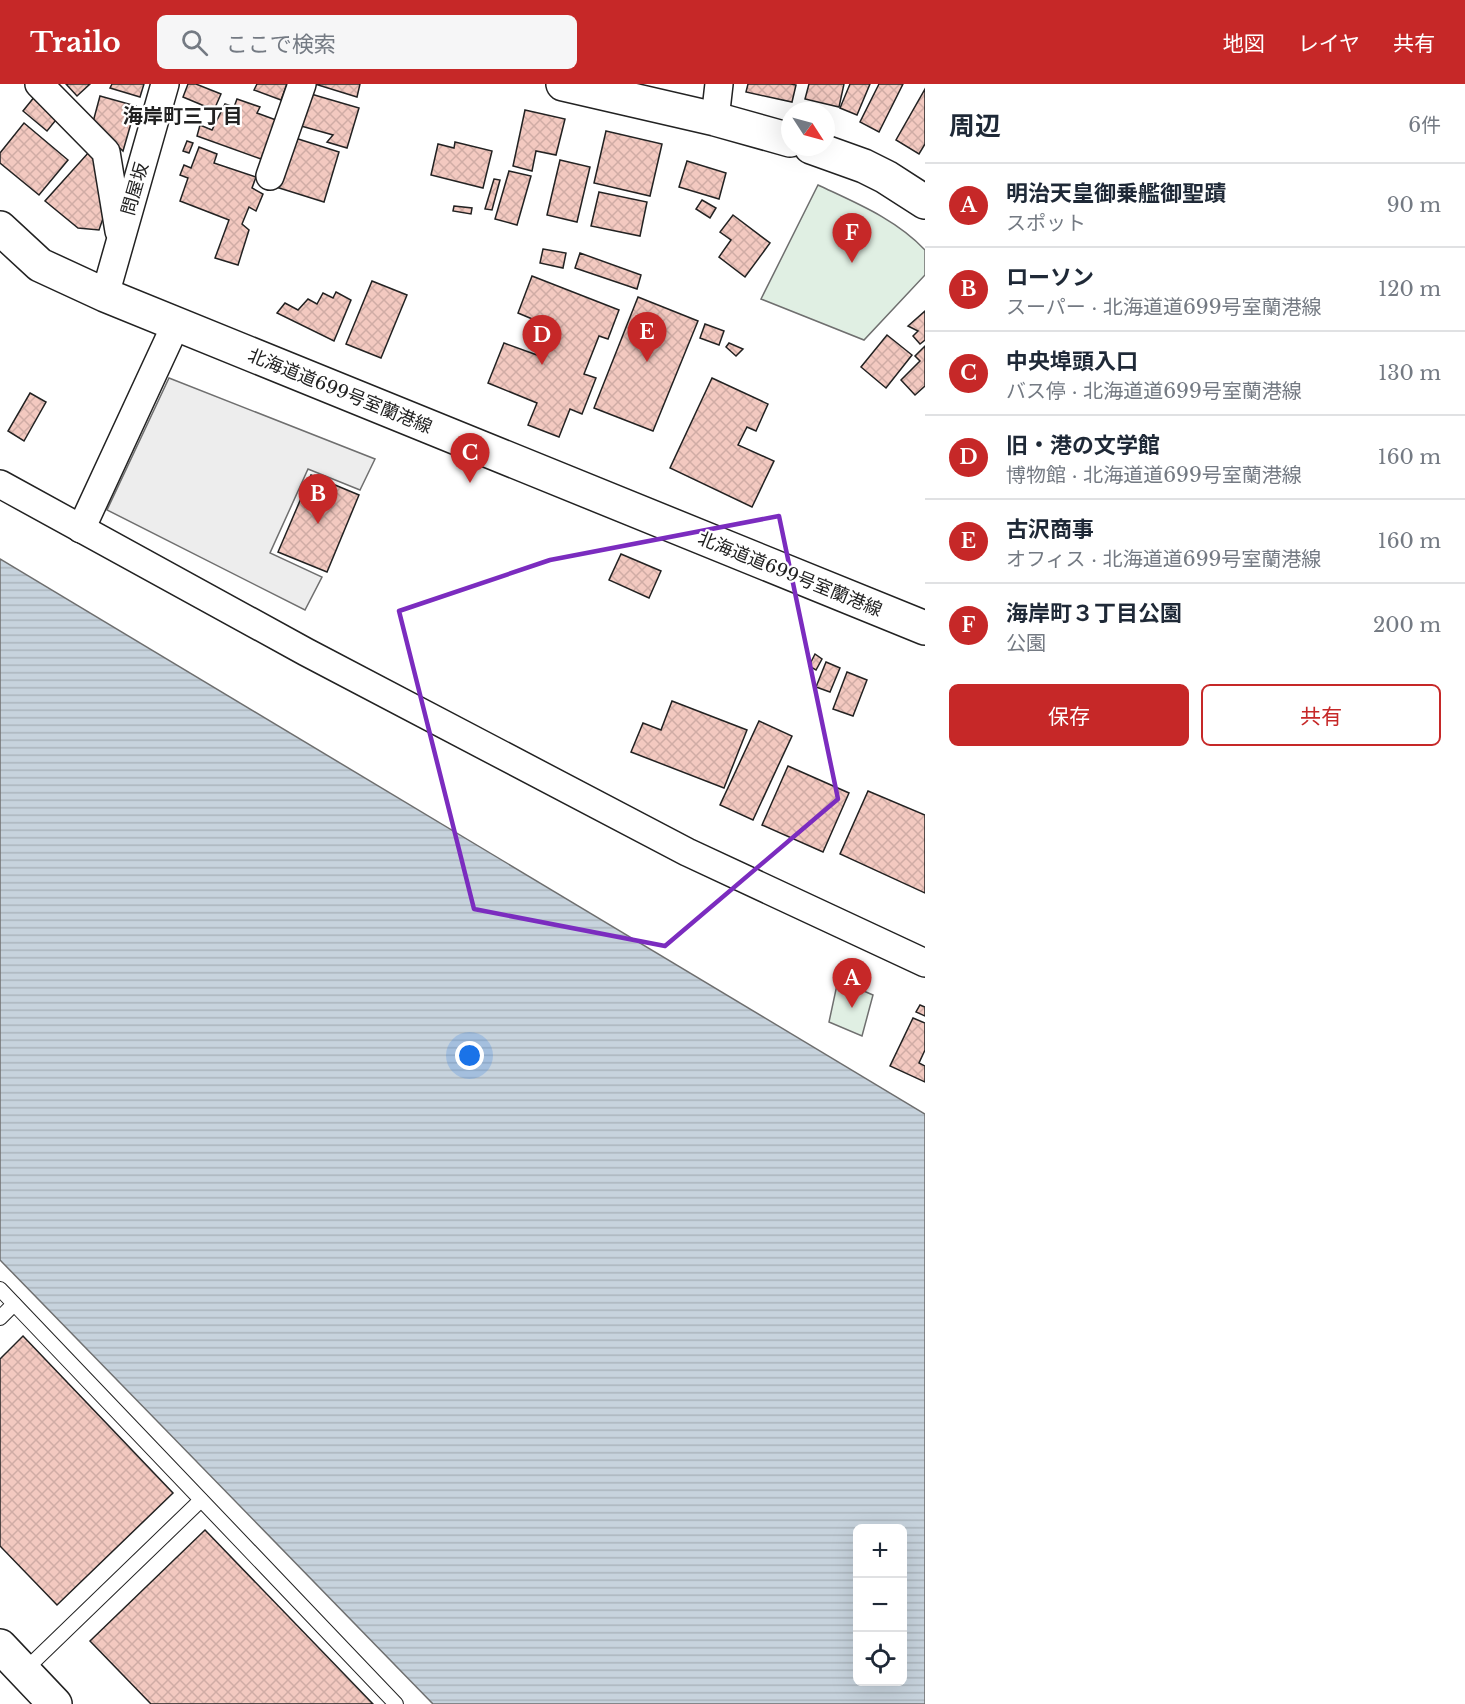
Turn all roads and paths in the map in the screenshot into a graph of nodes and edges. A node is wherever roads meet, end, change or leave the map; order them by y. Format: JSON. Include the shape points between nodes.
{"nodes":[{"id":1,"x":39,"y":84,"type":"edge"},
{"id":2,"x":165,"y":84,"type":"edge"},
{"id":3,"x":302,"y":84,"type":"edge"},
{"id":4,"x":563,"y":84,"type":"edge"},
{"id":5,"x":719,"y":84,"type":"edge"},
{"id":6,"x":715,"y":119,"type":"junction"},
{"id":7,"x":781,"y":137,"type":"edge"},
{"id":8,"x":835,"y":156,"type":"edge"},
{"id":9,"x":270,"y":176,"type":"dead end"},
{"id":10,"x":925,"y":202,"type":"edge"},
{"id":11,"x":0,"y":228,"type":"edge"},
{"id":12,"x":121,"y":238,"type":"junction"},
{"id":13,"x":105,"y":295,"type":"junction"},
{"id":14,"x":176,"y":324,"type":"junction"},
{"id":15,"x":0,"y":484,"type":"edge"},
{"id":16,"x":81,"y":529,"type":"junction"},
{"id":17,"x":925,"y":628,"type":"edge"},
{"id":18,"x":925,"y":963,"type":"edge"},
{"id":19,"x":0,"y":1289,"type":"edge"},
{"id":20,"x":14,"y":1304,"type":"junction"},
{"id":21,"x":0,"y":1318,"type":"edge"},
{"id":22,"x":201,"y":1500,"type":"junction"},
{"id":23,"x":0,"y":1647,"type":"edge"},
{"id":24,"x":24,"y":1671,"type":"junction"},
{"id":25,"x":55,"y":1704,"type":"edge"},
{"id":26,"x":396,"y":1704,"type":"edge"}],
"edges":[{"from":1,"to":12,"type":"street","via":[[106,152]]},
{"from":2,"to":12,"type":"street","name":"問屋坂"},
{"from":3,"to":9,"type":"street"},
{"from":4,"to":6,"type":"main road"},
{"from":5,"to":6,"type":"street"},
{"from":6,"to":7,"type":"main road"},
{"from":8,"to":10,"type":"main road","via":[[886,177]]},
{"from":11,"to":13,"type":"main road","name":"北海道道699号室蘭港線","via":[[40,266]]},
{"from":12,"to":13,"type":"street","name":"問屋坂"},
{"from":13,"to":14,"type":"main road","name":"北海道道699号室蘭港線"},
{"from":14,"to":16,"type":"street"},
{"from":14,"to":17,"type":"main road","name":"北海道道699号室蘭港線"},
{"from":15,"to":16,"type":"street"},
{"from":16,"to":18,"type":"street","via":[[687,852]]},
{"from":19,"to":20,"type":"lane"},
{"from":20,"to":21,"type":"lane"},
{"from":20,"to":22,"type":"lane"},
{"from":22,"to":24,"type":"lane"},
{"from":22,"to":26,"type":"lane"},
{"from":23,"to":24,"type":"main road"},
{"from":24,"to":25,"type":"main road"}]}
